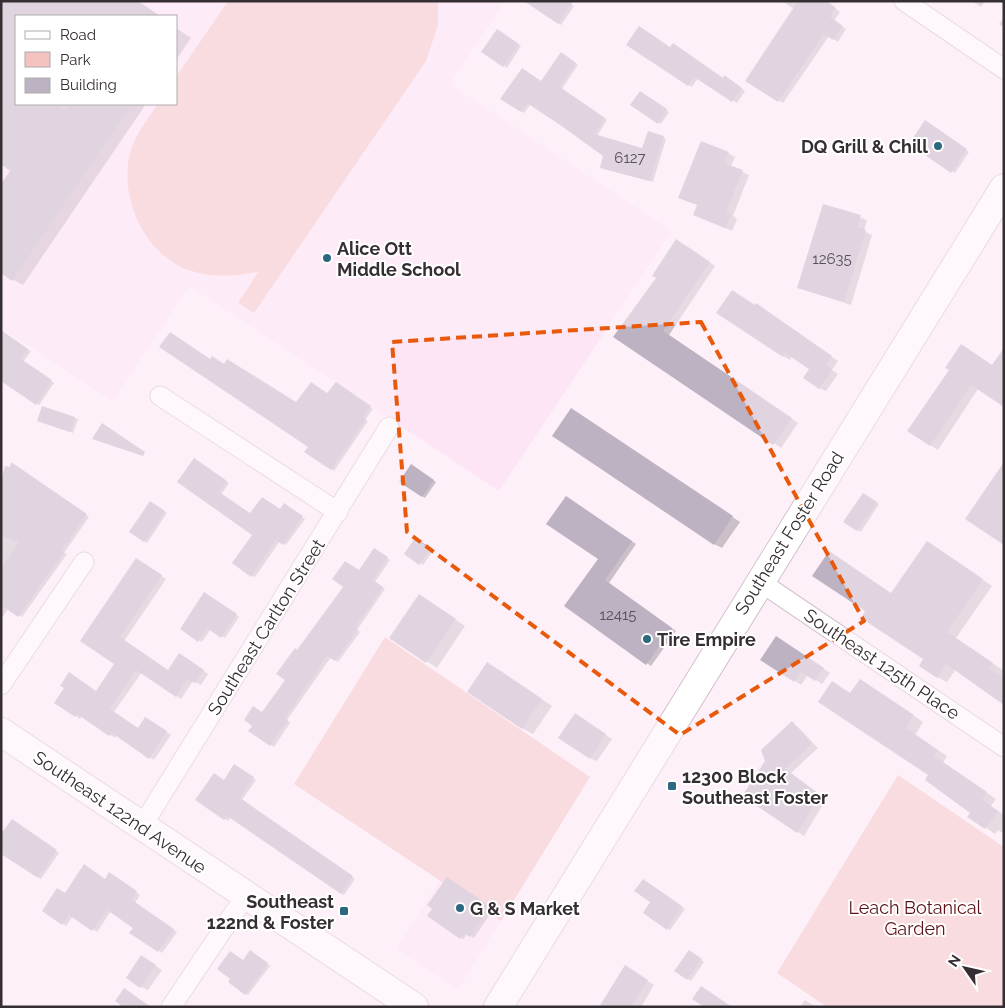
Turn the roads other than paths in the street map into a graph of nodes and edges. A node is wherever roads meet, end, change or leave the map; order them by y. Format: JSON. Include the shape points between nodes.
{"nodes":[{"id":1,"x":904,"y":1,"type":"edge"},
{"id":2,"x":1004,"y":69,"type":"edge"},
{"id":3,"x":1004,"y":188,"type":"edge"},
{"id":4,"x":160,"y":396,"type":"dead end"},
{"id":5,"x":389,"y":427,"type":"dead end"},
{"id":6,"x":338,"y":512,"type":"junction"},
{"id":7,"x":84,"y":562,"type":"dead end"},
{"id":8,"x":759,"y":581,"type":"junction"},
{"id":9,"x":1,"y":685,"type":"edge"},
{"id":10,"x":3,"y":738,"type":"edge"},
{"id":11,"x":1004,"y":747,"type":"edge"},
{"id":12,"x":142,"y":826,"type":"junction"},
{"id":13,"x":246,"y":895,"type":"junction"},
{"id":14,"x":171,"y":1007,"type":"edge"},
{"id":15,"x":414,"y":1007,"type":"edge"},
{"id":16,"x":498,"y":1007,"type":"edge"}],
"edges":[{"from":1,"to":2,"type":"street"},
{"from":3,"to":8,"type":"main road","name":"Southeast Foster Road"},
{"from":4,"to":6,"type":"street"},
{"from":5,"to":6,"type":"street","name":"Southeast Carlton Street"},
{"from":6,"to":12,"type":"street","name":"Southeast Carlton Street"},
{"from":7,"to":9,"type":"street"},
{"from":8,"to":11,"type":"street","name":"Southeast 125th Place"},
{"from":8,"to":16,"type":"main road","name":"Southeast Foster Road"},
{"from":10,"to":12,"type":"main road","name":"Southeast 122nd Avenue"},
{"from":12,"to":13,"type":"main road","name":"Southeast 122nd Avenue"},
{"from":13,"to":14,"type":"street"},
{"from":13,"to":15,"type":"main road","name":"Southeast 122nd Avenue"}]}
